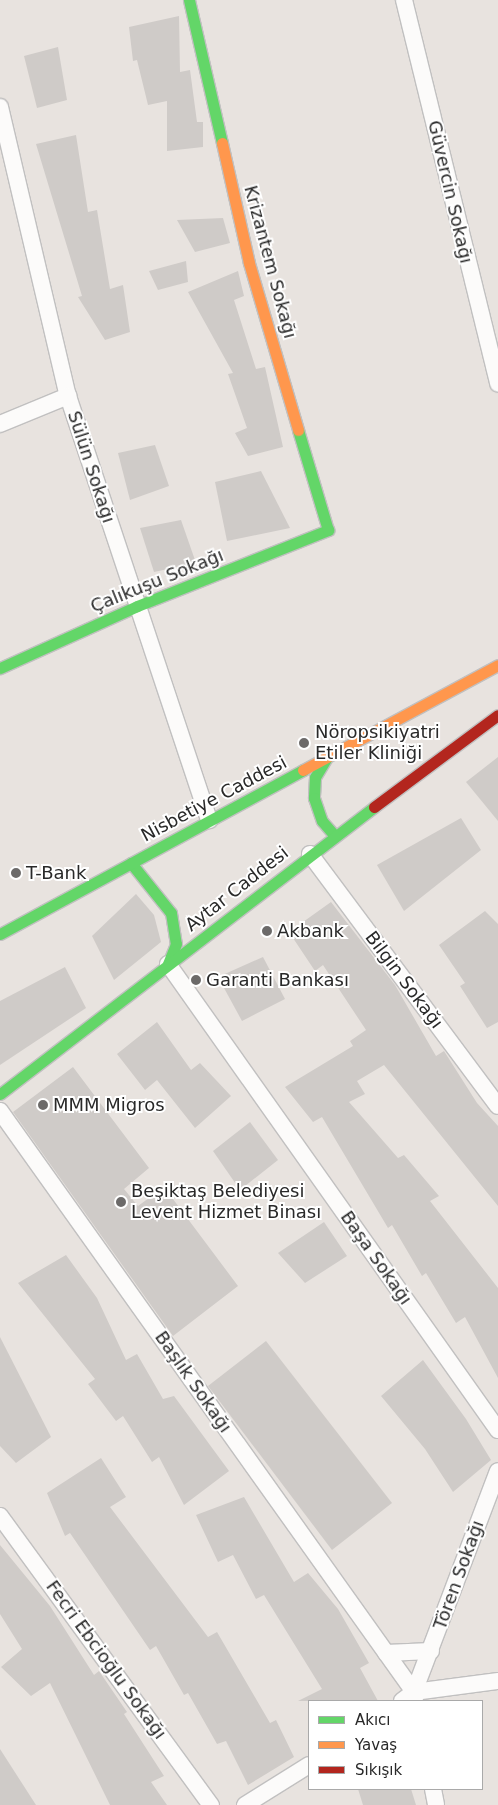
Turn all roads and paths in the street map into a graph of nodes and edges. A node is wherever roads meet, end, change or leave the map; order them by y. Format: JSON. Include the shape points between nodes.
{"nodes":[{"id":1,"x":189,"y":0,"type":"edge"},
{"id":2,"x":404,"y":0,"type":"edge"},
{"id":3,"x":0,"y":107,"type":"edge"},
{"id":4,"x":498,"y":384,"type":"edge"},
{"id":5,"x":68,"y":396,"type":"junction"},
{"id":6,"x":0,"y":424,"type":"edge"},
{"id":7,"x":328,"y":530,"type":"joint"},
{"id":8,"x":137,"y":606,"type":"junction"},
{"id":9,"x":498,"y":665,"type":"edge"},
{"id":10,"x":0,"y":668,"type":"edge"},
{"id":11,"x":498,"y":715,"type":"edge"},
{"id":12,"x":326,"y":759,"type":"junction"},
{"id":13,"x":209,"y":820,"type":"junction"},
{"id":14,"x":335,"y":836,"type":"junction"},
{"id":15,"x":310,"y":854,"type":"junction"},
{"id":16,"x":131,"y":863,"type":"junction"},
{"id":17,"x":0,"y":934,"type":"edge"},
{"id":18,"x":168,"y":964,"type":"junction"},
{"id":19,"x":0,"y":1094,"type":"edge"},
{"id":20,"x":498,"y":1106,"type":"edge"},
{"id":21,"x":0,"y":1111,"type":"edge"},
{"id":22,"x":498,"y":1430,"type":"edge"},
{"id":23,"x":498,"y":1471,"type":"edge"},
{"id":24,"x":0,"y":1516,"type":"edge"},
{"id":25,"x":431,"y":1651,"type":"junction"},
{"id":26,"x":386,"y":1653,"type":"junction"},
{"id":27,"x":498,"y":1681,"type":"edge"},
{"id":28,"x":410,"y":1698,"type":"edge"},
{"id":29,"x":308,"y":1766,"type":"edge"},
{"id":30,"x":433,"y":1790,"type":"edge"},
{"id":31,"x":211,"y":1805,"type":"edge"},
{"id":32,"x":245,"y":1805,"type":"edge"},
{"id":33,"x":436,"y":1805,"type":"edge"}],
"edges":[{"from":1,"to":7,"type":"main road","name":"Krizantem Sokağı","via":[[249,263]]},
{"from":2,"to":4,"type":"street","name":"Güvercin Sokağı"},
{"from":3,"to":5,"type":"street","name":"Sülün Sokağı"},
{"from":5,"to":6,"type":"street"},
{"from":5,"to":8,"type":"street","name":"Sülün Sokağı"},
{"from":7,"to":8,"type":"main road","name":"Çalıkuşu Sokağı"},
{"from":8,"to":10,"type":"main road","name":"Çalıkuşu Sokağı"},
{"from":8,"to":13,"type":"street","name":"Sülün Sokağı"},
{"from":9,"to":12,"type":"main road","name":"Nisbetiye Caddesi"},
{"from":11,"to":14,"type":"main road","name":"Aytar Caddesi"},
{"from":12,"to":13,"type":"main road","name":"Nisbetiye Caddesi"},
{"from":12,"to":14,"type":"main road","via":[[315,777],[314,798],[322,821]]},
{"from":13,"to":16,"type":"main road","name":"Nisbetiye Caddesi"},
{"from":14,"to":15,"type":"main road","name":"Aytar Caddesi"},
{"from":15,"to":18,"type":"main road","name":"Aytar Caddesi"},
{"from":15,"to":20,"type":"street","name":"Bilgin Sokağı"},
{"from":16,"to":17,"type":"main road","name":"Nisbetiye Caddesi"},
{"from":16,"to":18,"type":"main road","via":[[159,893],[170,912],[176,944]]},
{"from":18,"to":19,"type":"main road","name":"Aytar Caddesi"},
{"from":18,"to":22,"type":"street","name":"Başa Sokağı"},
{"from":21,"to":26,"type":"street","name":"Başlık Sokağı"},
{"from":23,"to":25,"type":"street","name":"Tören Sokağı"},
{"from":24,"to":31,"type":"street","name":"Fecri Ebcioğlu Sokağı"},
{"from":25,"to":26,"type":"street"},
{"from":25,"to":28,"type":"street","name":"Tören Sokağı"},
{"from":26,"to":28,"type":"street","name":"Başlık Sokağı"},
{"from":27,"to":28,"type":"street"},
{"from":29,"to":32,"type":"street"},
{"from":30,"to":33,"type":"street"}]}
